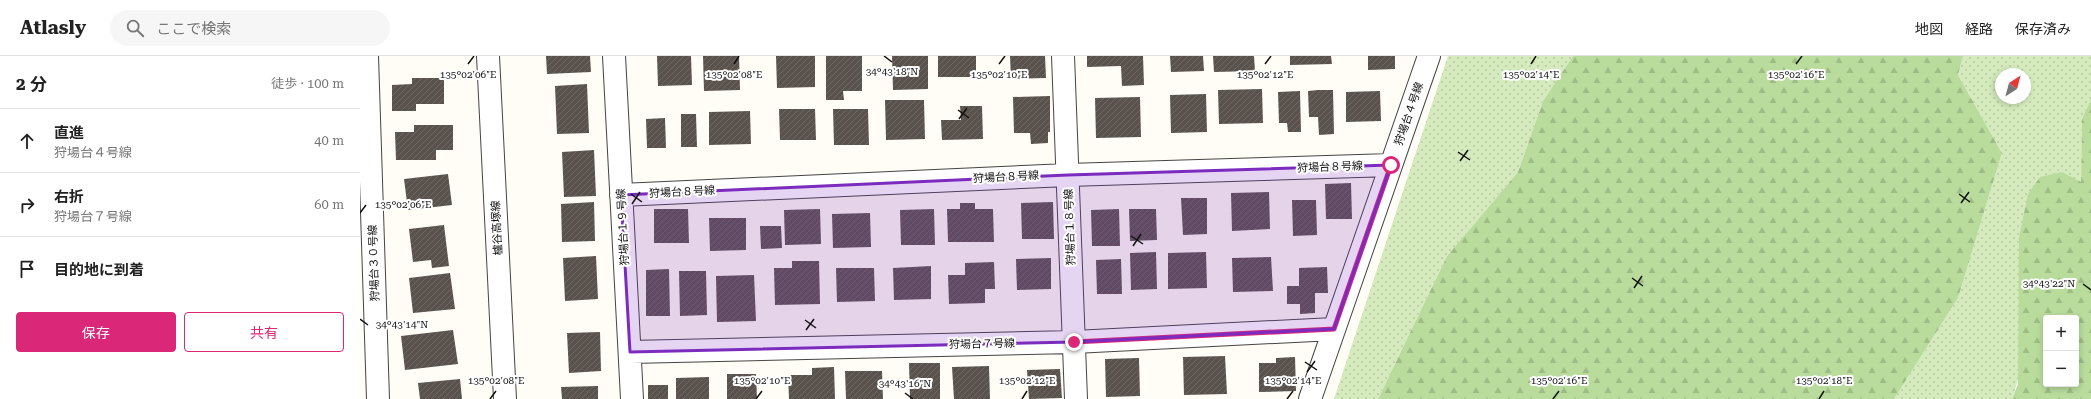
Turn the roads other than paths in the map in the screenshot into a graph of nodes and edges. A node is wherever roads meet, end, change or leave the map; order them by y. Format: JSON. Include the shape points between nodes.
{"nodes":[{"id":1,"x":367,"y":56,"type":"edge"},
{"id":2,"x":488,"y":56,"type":"edge"},
{"id":3,"x":614,"y":56,"type":"edge"},
{"id":4,"x":1063,"y":56,"type":"edge"},
{"id":5,"x":1429,"y":56,"type":"edge"},
{"id":6,"x":1391,"y":165,"type":"junction"},
{"id":7,"x":366,"y":166,"type":"edge"},
{"id":8,"x":1068,"y":175,"type":"junction"},
{"id":9,"x":621,"y":195,"type":"junction"},
{"id":10,"x":1334,"y":329,"type":"junction"},
{"id":11,"x":368,"y":340,"type":"edge"},
{"id":12,"x":1074,"y":342,"type":"junction"},
{"id":13,"x":630,"y":352,"type":"junction"},
{"id":14,"x":378,"y":399,"type":"edge"},
{"id":15,"x":505,"y":399,"type":"edge"},
{"id":16,"x":632,"y":399,"type":"edge"},
{"id":17,"x":1076,"y":399,"type":"edge"},
{"id":18,"x":1310,"y":399,"type":"edge"}],
"edges":[{"from":1,"to":7,"type":"street","name":"狩場台３０号線"},
{"from":2,"to":15,"type":"street","name":"櫨谷高塚線"},
{"from":3,"to":9,"type":"street","name":"狩場台１９号線"},
{"from":4,"to":8,"type":"street","name":"狩場台１８号線"},
{"from":5,"to":6,"type":"street","name":"狩場台４号線"},
{"from":6,"to":8,"type":"street","name":"狩場台８号線"},
{"from":6,"to":10,"type":"street","name":"狩場台４号線"},
{"from":7,"to":11,"type":"street","name":"狩場台３０号線"},
{"from":8,"to":9,"type":"street","name":"狩場台８号線"},
{"from":8,"to":12,"type":"street","name":"狩場台１８号線"},
{"from":9,"to":13,"type":"street","name":"狩場台１９号線"},
{"from":10,"to":12,"type":"street","name":"狩場台７号線"},
{"from":10,"to":18,"type":"street","name":"狩場台４号線"},
{"from":11,"to":14,"type":"street","name":"狩場台３０号線"},
{"from":12,"to":13,"type":"street","name":"狩場台７号線"},
{"from":12,"to":17,"type":"street","name":"狩場台１８号線"},
{"from":13,"to":16,"type":"street","name":"狩場台１９号線"}]}
